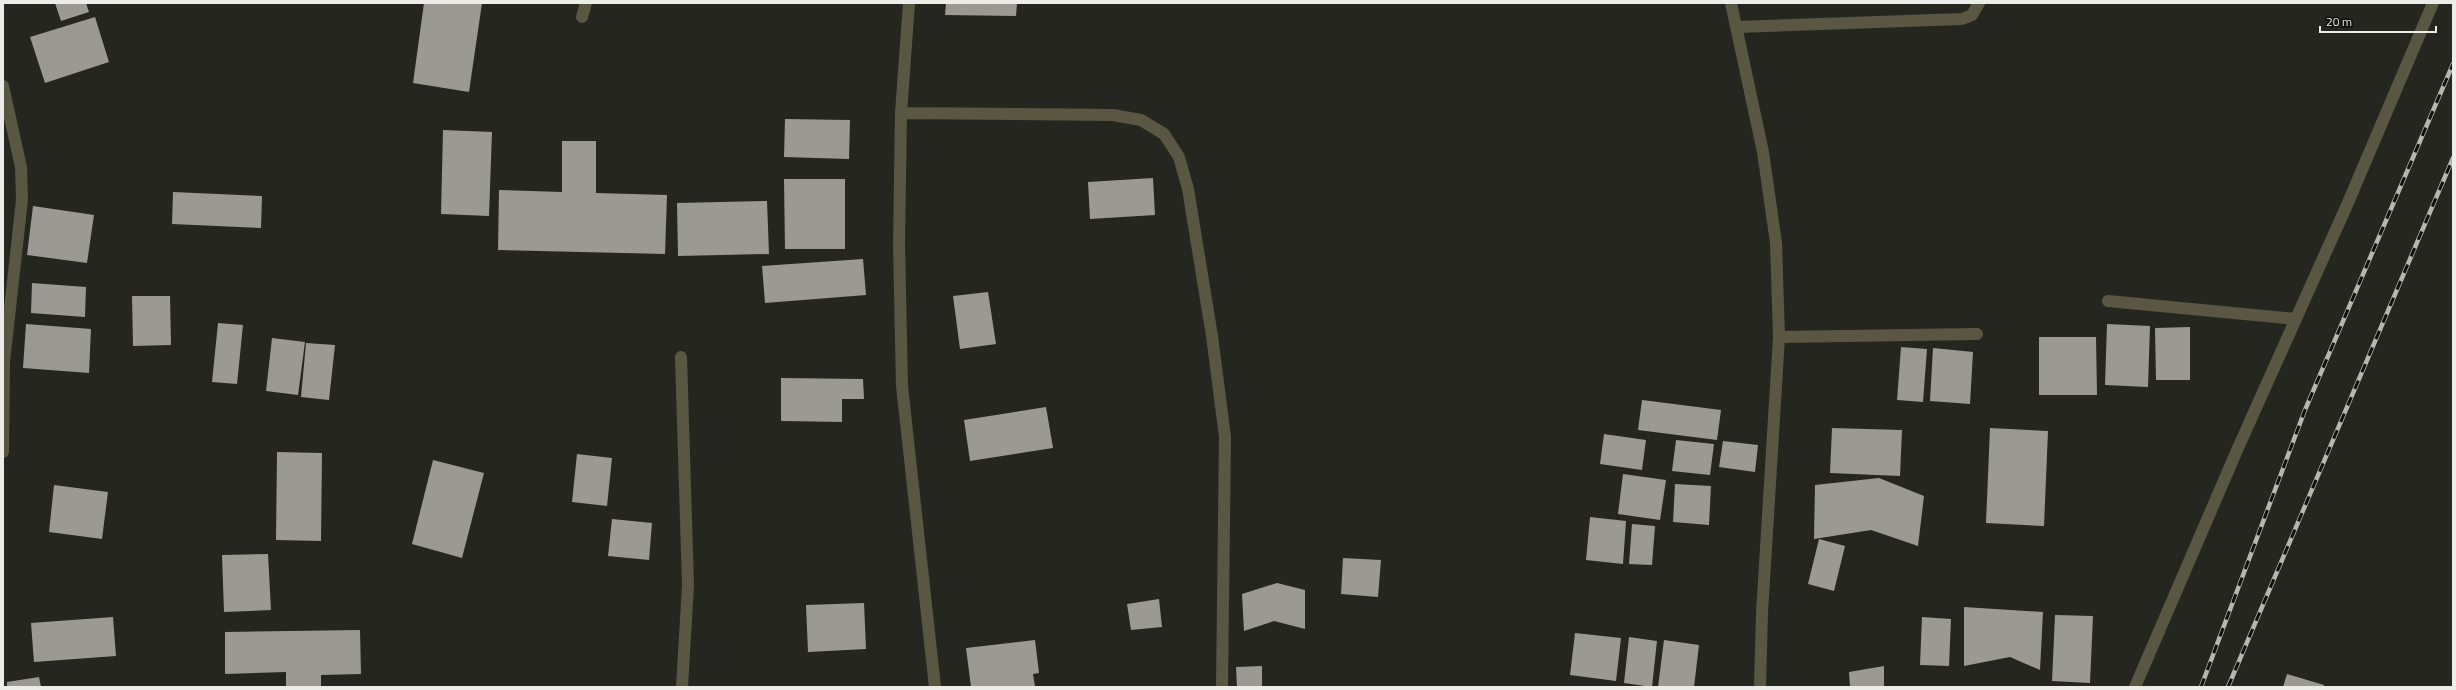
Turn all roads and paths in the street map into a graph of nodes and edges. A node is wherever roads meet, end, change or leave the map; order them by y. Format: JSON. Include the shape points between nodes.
{"nodes":[{"id":1,"x":586,"y":3,"type":"edge"},
{"id":2,"x":909,"y":3,"type":"edge"},
{"id":3,"x":1731,"y":3,"type":"edge"},
{"id":4,"x":1978,"y":3,"type":"edge"},
{"id":5,"x":2433,"y":3,"type":"edge"},
{"id":6,"x":582,"y":17,"type":"dead end"},
{"id":7,"x":1736,"y":27,"type":"junction"},
{"id":8,"x":3,"y":86,"type":"edge"},
{"id":9,"x":901,"y":113,"type":"junction"},
{"id":10,"x":2108,"y":301,"type":"dead end"},
{"id":11,"x":2295,"y":319,"type":"junction"},
{"id":12,"x":1977,"y":334,"type":"dead end"},
{"id":13,"x":1779,"y":337,"type":"junction"},
{"id":14,"x":681,"y":357,"type":"dead end"},
{"id":15,"x":3,"y":452,"type":"edge"},
{"id":16,"x":682,"y":687,"type":"edge"},
{"id":17,"x":935,"y":687,"type":"edge"},
{"id":18,"x":1222,"y":687,"type":"edge"},
{"id":19,"x":1760,"y":687,"type":"edge"},
{"id":20,"x":2135,"y":687,"type":"edge"}],
"edges":[{"from":1,"to":6,"type":"street"},
{"from":2,"to":9,"type":"street"},
{"from":3,"to":7,"type":"street"},
{"from":4,"to":7,"type":"street","via":[[1972,15],[1962,19]]},
{"from":5,"to":11,"type":"street","via":[[2347,205]]},
{"from":7,"to":13,"type":"street","via":[[1763,152],[1776,243]]},
{"from":8,"to":15,"type":"street","via":[[21,167],[22,200],[4,362]]},
{"from":9,"to":17,"type":"street","via":[[899,244],[902,386]]},
{"from":9,"to":18,"type":"street","via":[[1113,115],[1141,120],[1164,134],[1179,157],[1188,189],[1212,336],[1225,437]]},
{"from":10,"to":11,"type":"street"},
{"from":11,"to":20,"type":"street"},
{"from":12,"to":13,"type":"street"},
{"from":13,"to":19,"type":"street"},
{"from":14,"to":16,"type":"street","via":[[688,585]]}]}
